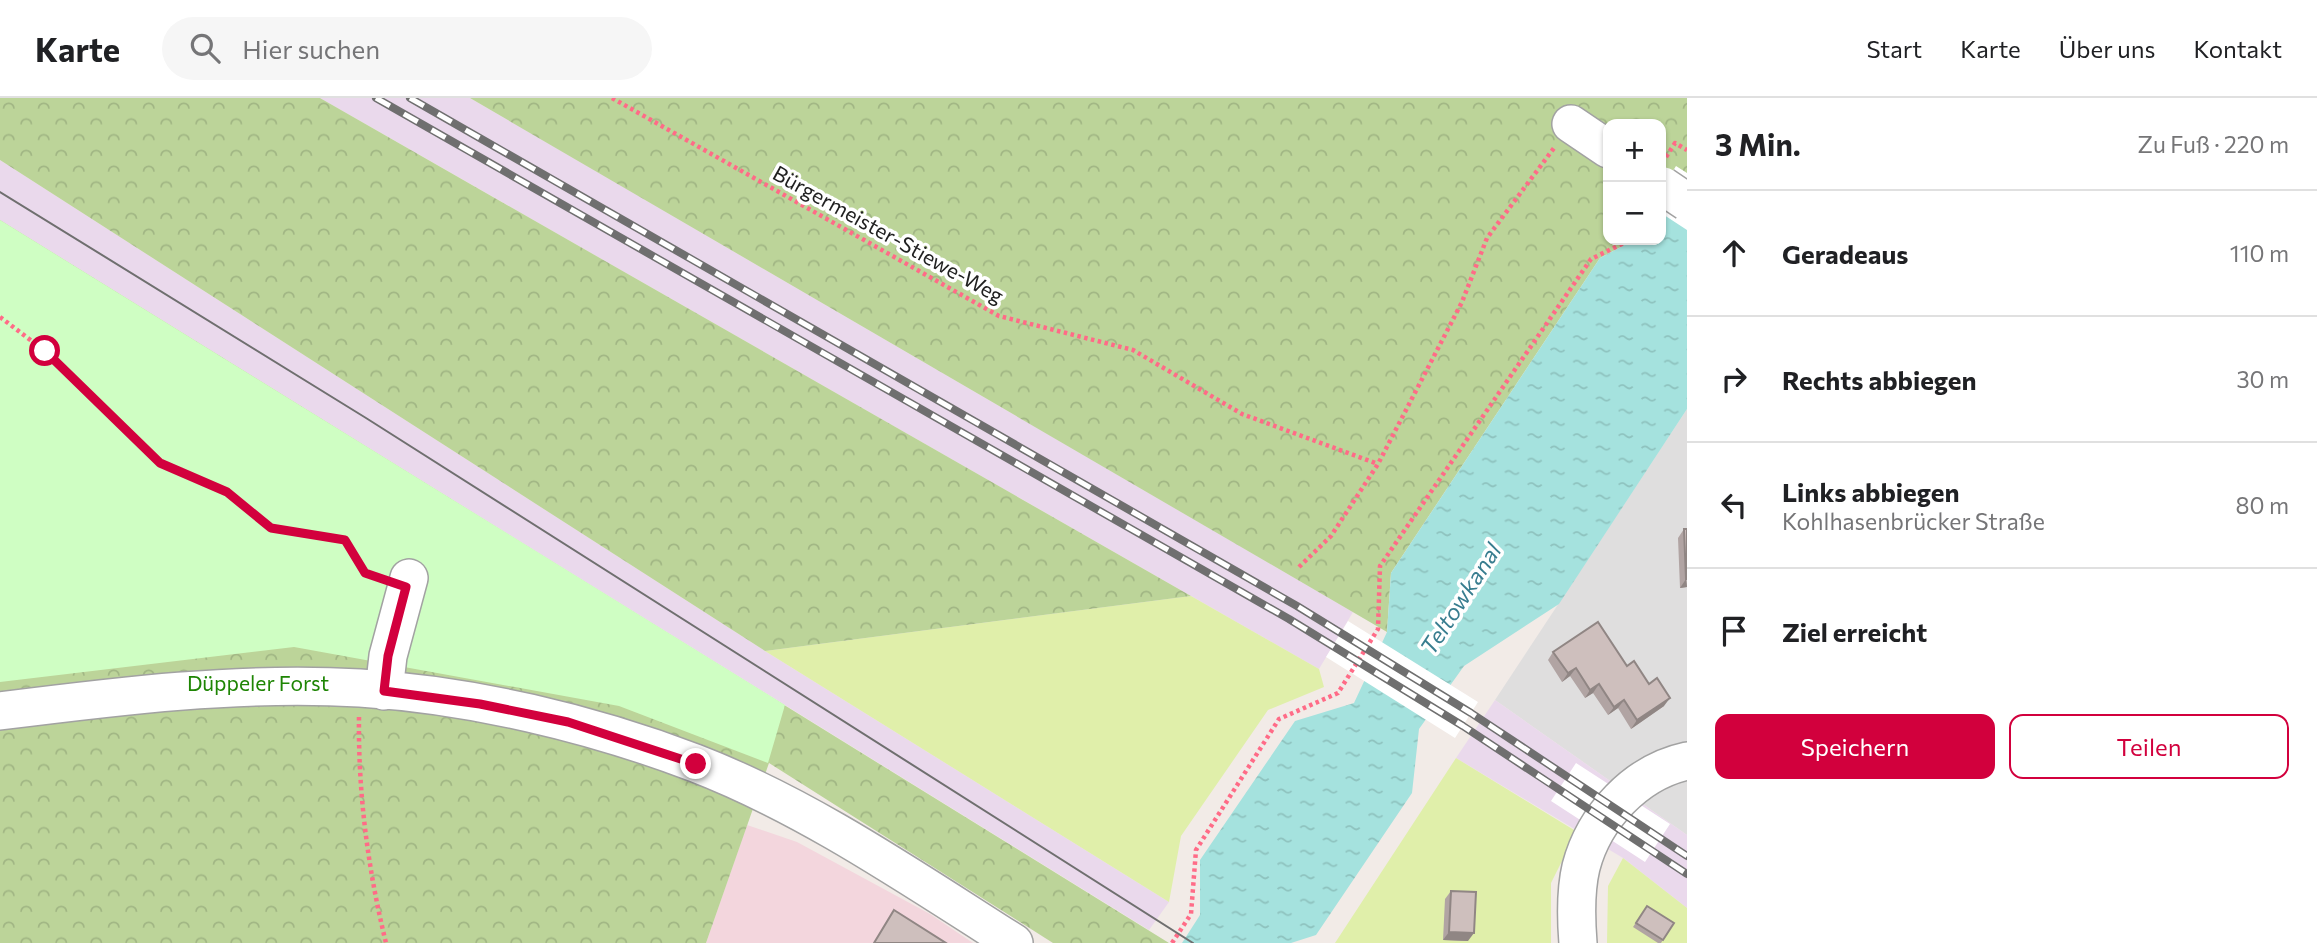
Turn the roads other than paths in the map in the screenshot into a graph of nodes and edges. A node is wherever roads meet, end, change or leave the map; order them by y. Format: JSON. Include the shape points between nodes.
{"nodes":[{"id":1,"x":1572,"y":124,"type":"road end"},
{"id":2,"x":1603,"y":146,"type":"edge"},
{"id":3,"x":407,"y":582,"type":"road end"},
{"id":4,"x":371,"y":690,"type":"junction"},
{"id":5,"x":0,"y":711,"type":"edge"},
{"id":6,"x":1687,"y":761,"type":"edge"},
{"id":7,"x":1013,"y":943,"type":"edge"},
{"id":8,"x":1578,"y":943,"type":"edge"}],
"edges":[{"from":1,"to":2,"type":"street"},
{"from":3,"to":4,"type":"street","via":[[388,656]]},
{"from":4,"to":5,"type":"street","via":[[255,687],[131,694]]},
{"from":4,"to":7,"type":"street","via":[[480,704],[568,722],[696,764],[783,804],[878,857]]},
{"from":6,"to":8,"type":"street","via":[[1651,774],[1626,793],[1598,827],[1581,867]]}]}
